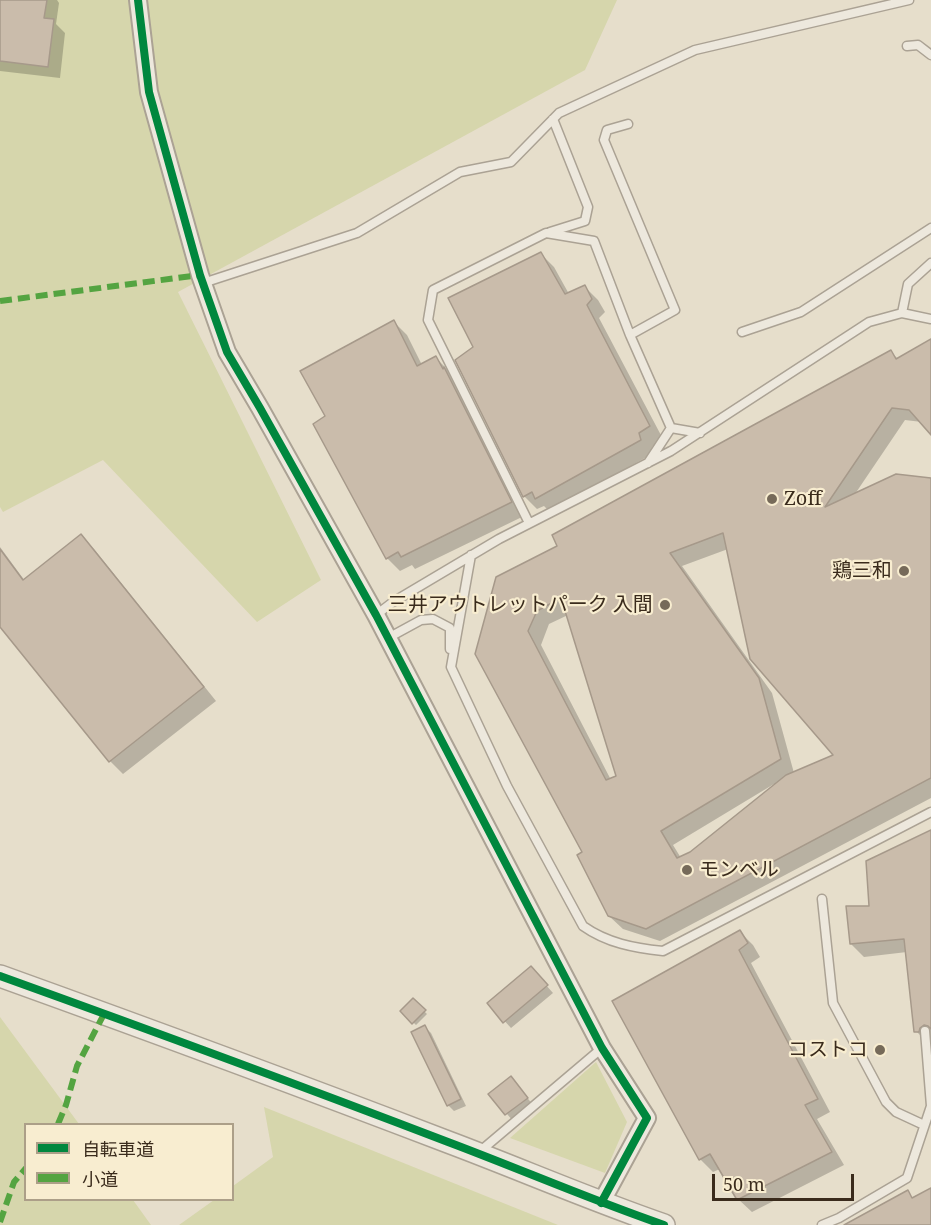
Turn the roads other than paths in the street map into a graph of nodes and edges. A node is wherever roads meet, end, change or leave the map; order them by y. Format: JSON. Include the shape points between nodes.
{"nodes":[{"id":1,"x":138,"y":0,"type":"edge"},
{"id":2,"x":909,"y":0,"type":"edge"},
{"id":3,"x":907,"y":46,"type":"dead end"},
{"id":4,"x":931,"y":54,"type":"edge"},
{"id":5,"x":553,"y":119,"type":"junction"},
{"id":6,"x":628,"y":124,"type":"dead end"},
{"id":7,"x":931,"y":228,"type":"edge"},
{"id":8,"x":546,"y":232,"type":"junction"},
{"id":9,"x":931,"y":263,"type":"edge"},
{"id":10,"x":203,"y":283,"type":"junction"},
{"id":11,"x":902,"y":313,"type":"junction"},
{"id":12,"x":931,"y":319,"type":"edge"},
{"id":13,"x":742,"y":332,"type":"dead end"},
{"id":14,"x":630,"y":335,"type":"junction"},
{"id":15,"x":671,"y":428,"type":"junction"},
{"id":16,"x":699,"y":433,"type":"junction"},
{"id":17,"x":648,"y":463,"type":"junction"},
{"id":18,"x":529,"y":524,"type":"junction"},
{"id":19,"x":471,"y":555,"type":"junction"},
{"id":20,"x":376,"y":615,"type":"junction"},
{"id":21,"x":388,"y":638,"type":"junction"},
{"id":22,"x":451,"y":668,"type":"junction"},
{"id":23,"x":931,"y":812,"type":"edge"},
{"id":24,"x":822,"y":899,"type":"dead end"},
{"id":25,"x":0,"y":976,"type":"edge"},
{"id":26,"x":925,"y":1031,"type":"dead end"},
{"id":27,"x":602,"y":1048,"type":"junction"},
{"id":28,"x":924,"y":1125,"type":"junction"},
{"id":29,"x":478,"y":1153,"type":"junction"},
{"id":30,"x":600,"y":1203,"type":"junction"},
{"id":31,"x":664,"y":1225,"type":"edge"},
{"id":32,"x":822,"y":1225,"type":"edge"}],
"edges":[{"from":1,"to":10,"type":"street","via":[[149,92]]},
{"from":2,"to":5,"type":"lane","via":[[695,50]]},
{"from":3,"to":4,"type":"lane","via":[[918,45]]},
{"from":5,"to":8,"type":"lane","via":[[588,207],[585,221]]},
{"from":5,"to":10,"type":"lane","via":[[511,162],[460,172],[357,233]]},
{"from":6,"to":14,"type":"lane","via":[[608,130],[604,140],[675,310]]},
{"from":7,"to":13,"type":"lane","via":[[801,312]]},
{"from":8,"to":14,"type":"lane","via":[[594,241]]},
{"from":8,"to":18,"type":"lane","via":[[433,290],[428,320]]},
{"from":9,"to":11,"type":"lane","via":[[908,284]]},
{"from":10,"to":20,"type":"street","via":[[227,352]]},
{"from":11,"to":12,"type":"lane"},
{"from":11,"to":16,"type":"lane","via":[[869,322]]},
{"from":14,"to":15,"type":"lane"},
{"from":15,"to":16,"type":"lane"},
{"from":15,"to":17,"type":"lane"},
{"from":16,"to":17,"type":"lane"},
{"from":17,"to":18,"type":"lane"},
{"from":18,"to":19,"type":"lane"},
{"from":19,"to":20,"type":"lane"},
{"from":19,"to":22,"type":"lane"},
{"from":20,"to":21,"type":"street"},
{"from":21,"to":22,"type":"lane","via":[[421,620],[433,619],[450,628]]},
{"from":21,"to":27,"type":"street"},
{"from":22,"to":23,"type":"lane","via":[[507,786],[583,926],[595,935],[629,947],[663,951]]},
{"from":24,"to":28,"type":"lane","via":[[833,1003],[886,1102],[896,1112]]},
{"from":25,"to":29,"type":"street"},
{"from":26,"to":28,"type":"lane","via":[[931,1106]]},
{"from":27,"to":29,"type":"lane"},
{"from":27,"to":30,"type":"street","via":[[647,1118]]},
{"from":28,"to":32,"type":"lane","via":[[907,1178]]},
{"from":29,"to":30,"type":"street"},
{"from":30,"to":31,"type":"street"}]}
